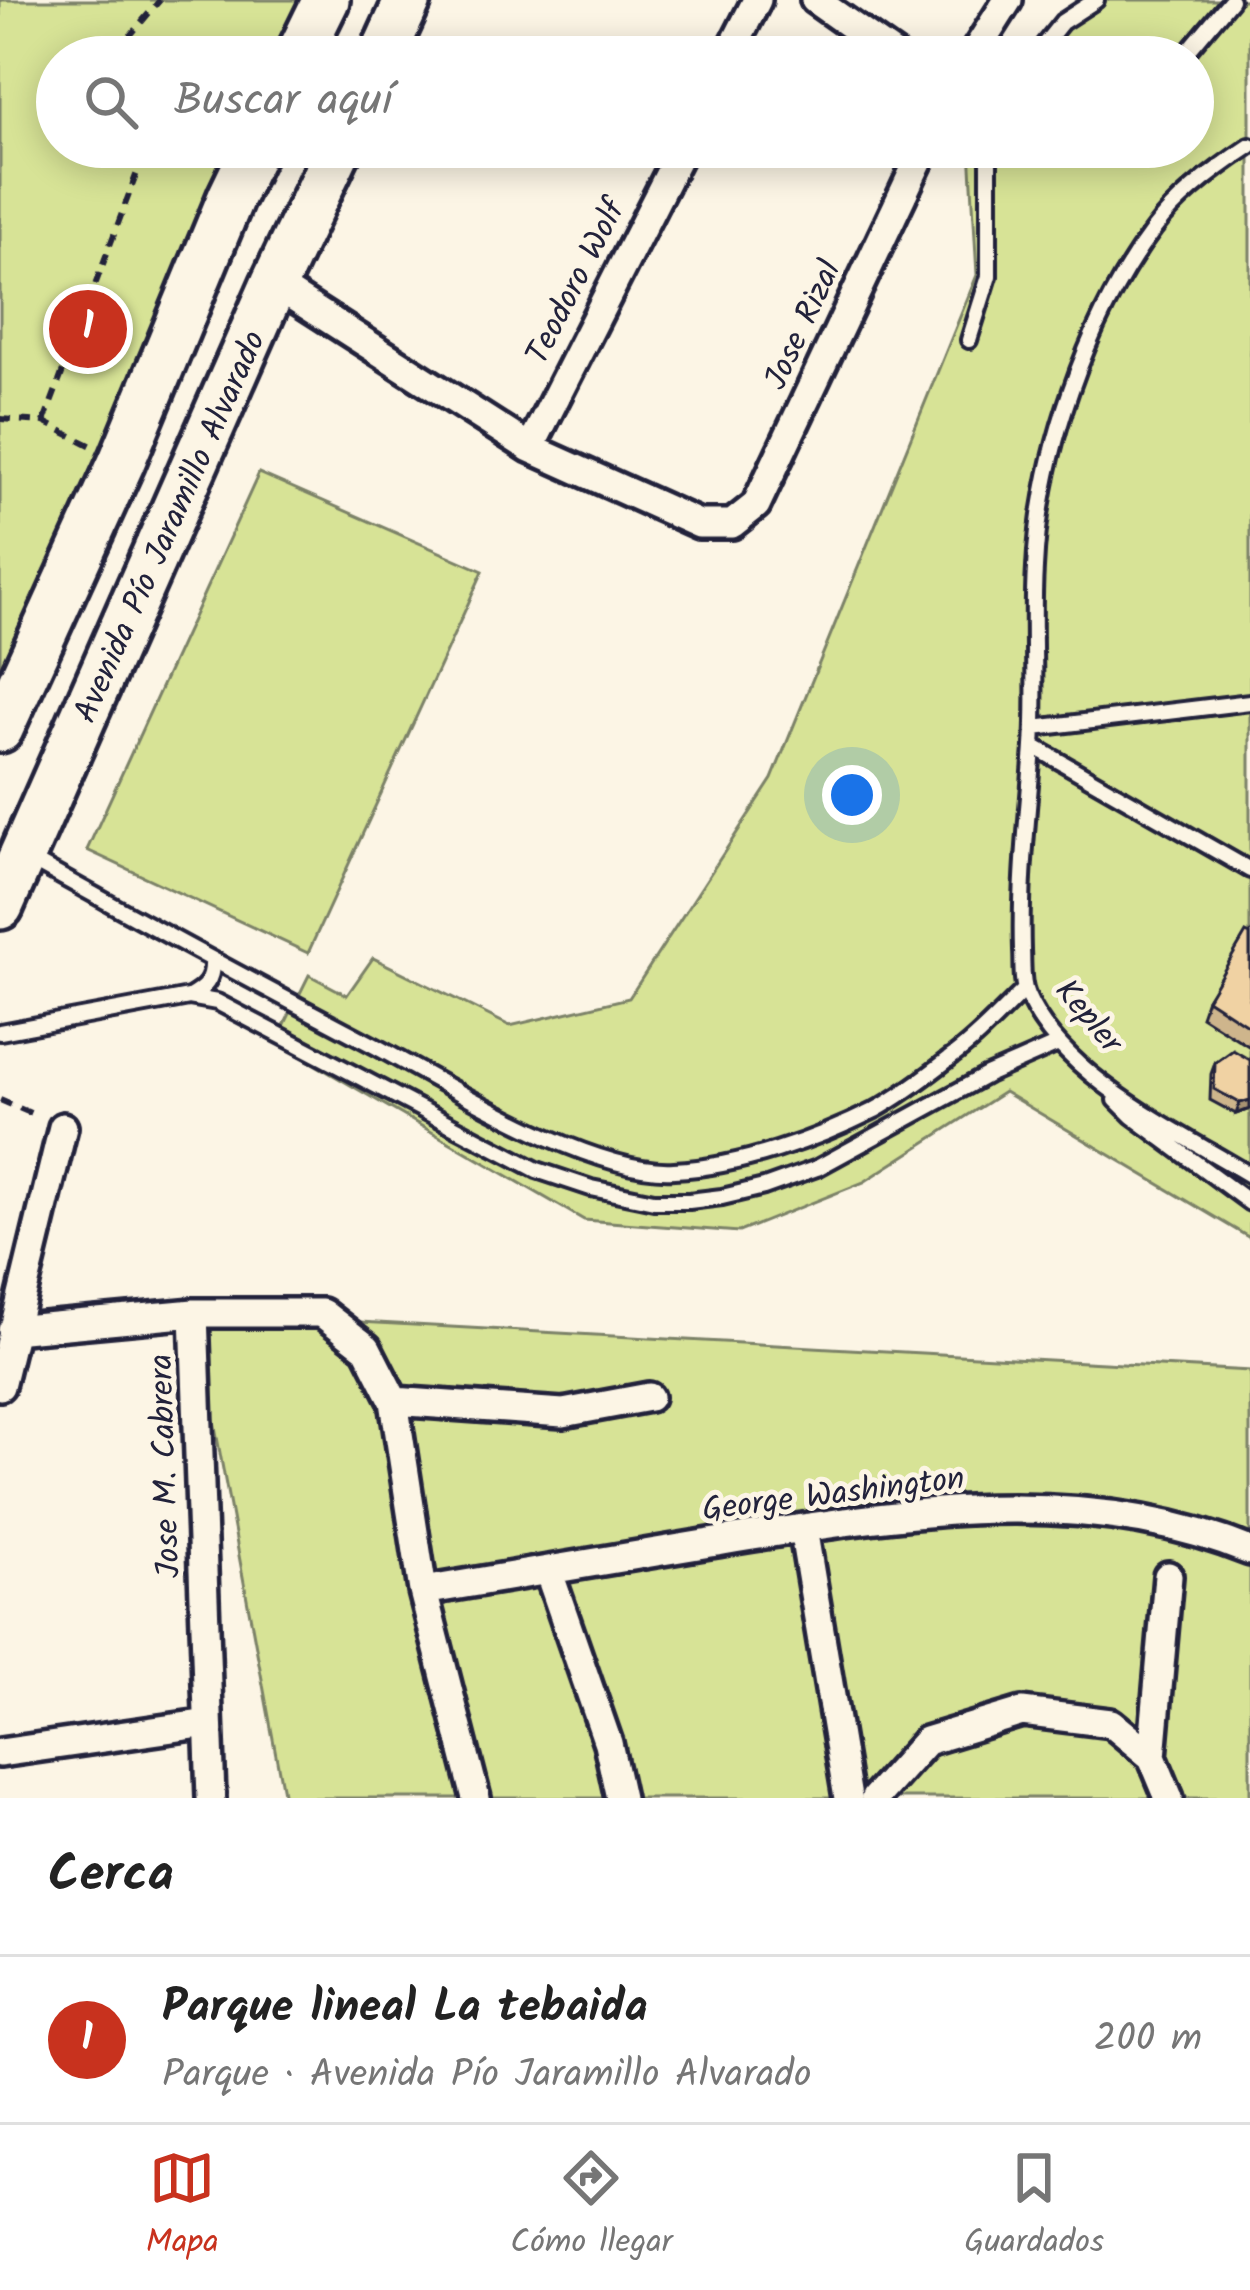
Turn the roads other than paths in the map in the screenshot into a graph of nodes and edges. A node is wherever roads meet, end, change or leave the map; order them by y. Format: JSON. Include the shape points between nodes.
{"nodes":[{"id":1,"x":326,"y":0,"type":"edge"},
{"id":2,"x":409,"y":0,"type":"edge"},
{"id":3,"x":757,"y":0,"type":"edge"},
{"id":4,"x":815,"y":0,"type":"edge"},
{"id":5,"x":1008,"y":0,"type":"edge"},
{"id":6,"x":1096,"y":0,"type":"edge"},
{"id":7,"x":1232,"y":0,"type":"edge"},
{"id":8,"x":308,"y":36,"type":"edge"},
{"id":9,"x":392,"y":36,"type":"edge"},
{"id":10,"x":739,"y":36,"type":"edge"},
{"id":11,"x":866,"y":36,"type":"edge"},
{"id":12,"x":986,"y":36,"type":"edge"},
{"id":13,"x":1051,"y":36,"type":"edge"},
{"id":14,"x":1201,"y":36,"type":"edge"},
{"id":15,"x":1250,"y":146,"type":"edge"},
{"id":16,"x":245,"y":168,"type":"edge"},
{"id":17,"x":329,"y":168,"type":"edge"},
{"id":18,"x":672,"y":168,"type":"edge"},
{"id":19,"x":915,"y":168,"type":"edge"},
{"id":20,"x":989,"y":168,"type":"edge"},
{"id":21,"x":274,"y":284,"type":"junction"},
{"id":22,"x":969,"y":340,"type":"dead end"},
{"id":23,"x":530,"y":448,"type":"junction"},
{"id":24,"x":10,"y":682,"type":"edge"},
{"id":25,"x":1250,"y":702,"type":"edge"},
{"id":26,"x":1034,"y":728,"type":"junction"},
{"id":27,"x":0,"y":729,"type":"edge"},
{"id":28,"x":1034,"y":746,"type":"junction"},
{"id":29,"x":23,"y":856,"type":"junction"},
{"id":30,"x":1250,"y":870,"type":"edge"},
{"id":31,"x":0,"y":906,"type":"edge"},
{"id":32,"x":212,"y":961,"type":"junction"},
{"id":33,"x":1024,"y":990,"type":"junction"},
{"id":34,"x":188,"y":997,"type":"junction"},
{"id":35,"x":0,"y":1032,"type":"edge"},
{"id":36,"x":1058,"y":1044,"type":"junction"},
{"id":37,"x":1096,"y":1081,"type":"junction"},
{"id":38,"x":63,"y":1127,"type":"road end"},
{"id":39,"x":1250,"y":1175,"type":"edge"},
{"id":40,"x":1250,"y":1201,"type":"edge"},
{"id":41,"x":194,"y":1313,"type":"junction"},
{"id":42,"x":12,"y":1330,"type":"junction"},
{"id":43,"x":0,"y":1386,"type":"edge"},
{"id":44,"x":649,"y":1397,"type":"dead end"},
{"id":45,"x":394,"y":1401,"type":"junction"},
{"id":46,"x":803,"y":1528,"type":"junction"},
{"id":47,"x":1250,"y":1551,"type":"edge"},
{"id":48,"x":548,"y":1570,"type":"junction"},
{"id":49,"x":1168,"y":1576,"type":"dead end"},
{"id":50,"x":422,"y":1591,"type":"junction"},
{"id":51,"x":208,"y":1723,"type":"junction"},
{"id":52,"x":0,"y":1753,"type":"edge"},
{"id":53,"x":1152,"y":1757,"type":"junction"},
{"id":54,"x":211,"y":1798,"type":"edge"},
{"id":55,"x":476,"y":1798,"type":"edge"},
{"id":56,"x":620,"y":1798,"type":"edge"},
{"id":57,"x":848,"y":1798,"type":"edge"},
{"id":58,"x":875,"y":1798,"type":"edge"},
{"id":59,"x":1169,"y":1798,"type":"edge"}],
"edges":[{"from":1,"to":8,"type":"main road"},
{"from":2,"to":9,"type":"main road"},
{"from":3,"to":10,"type":"street"},
{"from":4,"to":11,"type":"street"},
{"from":5,"to":12,"type":"street"},
{"from":6,"to":13,"type":"lane"},
{"from":7,"to":14,"type":"lane"},
{"from":15,"to":26,"type":"lane","name":"Kepler","via":[[1155,226],[1080,366],[1040,524]]},
{"from":16,"to":24,"type":"main road","name":"Avenida Pío Jaramillo Alvarado","via":[[122,461]]},
{"from":17,"to":21,"type":"main road","name":"Avenida Pío Jaramillo Alvarado"},
{"from":18,"to":23,"type":"street","name":"Teodoro Wolf"},
{"from":19,"to":23,"type":"street","name":"Jose Rizal","via":[[756,505],[732,524],[699,524]]},
{"from":20,"to":22,"type":"lane","via":[[989,277]]},
{"from":21,"to":23,"type":"street"},
{"from":21,"to":29,"type":"main road","name":"Avenida Pío Jaramillo Alvarado"},
{"from":24,"to":27,"type":"main road","name":"Avenida Pío Jaramillo Alvarado"},
{"from":25,"to":26,"type":"lane"},
{"from":26,"to":28,"type":"lane","name":"Kepler"},
{"from":28,"to":30,"type":"lane"},
{"from":28,"to":33,"type":"lane","name":"Kepler","via":[[1020,897]]},
{"from":29,"to":31,"type":"main road","name":"Avenida Pío Jaramillo Alvarado"},
{"from":29,"to":32,"type":"lane"},
{"from":32,"to":33,"type":"lane","via":[[550,1138],[672,1171],[786,1147],[877,1109],[954,1056]]},
{"from":32,"to":34,"type":"lane","via":[[213,974]]},
{"from":33,"to":36,"type":"lane","name":"Kepler"},
{"from":34,"to":35,"type":"lane"},
{"from":34,"to":36,"type":"lane","via":[[248,1015],[537,1170],[654,1201],[722,1197],[817,1168]]},
{"from":36,"to":37,"type":"lane","name":"Kepler"},
{"from":37,"to":39,"type":"lane","name":"Kepler"},
{"from":37,"to":40,"type":"lane"},
{"from":38,"to":42,"type":"street"},
{"from":41,"to":42,"type":"street","name":"Jose M. Cabrera"},
{"from":41,"to":45,"type":"street","via":[[322,1313],[368,1348]]},
{"from":41,"to":51,"type":"street","name":"Jose M. Cabrera"},
{"from":42,"to":43,"type":"street"},
{"from":44,"to":45,"type":"street","via":[[563,1413]]},
{"from":45,"to":50,"type":"street"},
{"from":46,"to":47,"type":"street","name":"George Washington","via":[[1034,1508],[1180,1526]]},
{"from":46,"to":48,"type":"street","name":"George Washington"},
{"from":46,"to":57,"type":"street"},
{"from":48,"to":50,"type":"street","name":"George Washington"},
{"from":48,"to":56,"type":"street"},
{"from":49,"to":53,"type":"street"},
{"from":50,"to":55,"type":"street"},
{"from":51,"to":52,"type":"street"},
{"from":51,"to":54,"type":"street","name":"Jose M. Cabrera"},
{"from":53,"to":58,"type":"street","via":[[1111,1723],[1022,1712],[926,1741]]},
{"from":53,"to":59,"type":"street"}]}
